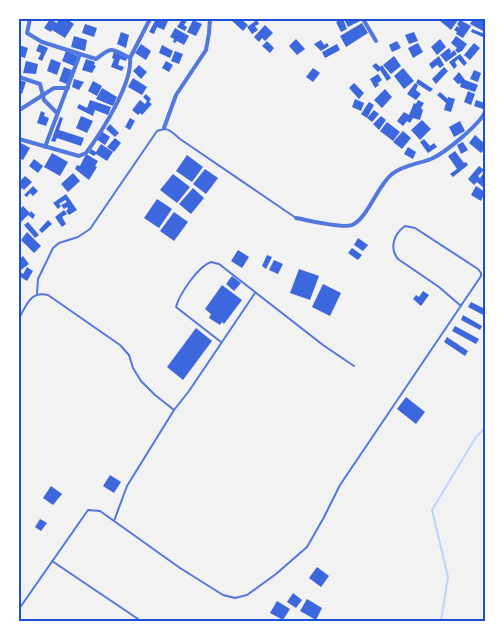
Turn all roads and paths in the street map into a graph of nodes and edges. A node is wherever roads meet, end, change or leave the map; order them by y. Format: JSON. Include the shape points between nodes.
{"nodes":[{"id":1,"x":30,"y":19,"type":"edge"},
{"id":2,"x":150,"y":19,"type":"edge"},
{"id":3,"x":210,"y":19,"type":"edge"},
{"id":4,"x":363,"y":19,"type":"edge"},
{"id":5,"x":376,"y":41,"type":"dead end"},
{"id":6,"x":80,"y":54,"type":"junction"},
{"id":7,"x":130,"y":58,"type":"junction"},
{"id":8,"x":19,"y":77,"type":"edge"},
{"id":9,"x":68,"y":88,"type":"junction"},
{"id":10,"x":42,"y":94,"type":"junction"},
{"id":11,"x":21,"y":109,"type":"dead end"},
{"id":12,"x":485,"y":112,"type":"edge"},
{"id":13,"x":57,"y":113,"type":"junction"},
{"id":14,"x":164,"y":128,"type":"junction"},
{"id":15,"x":19,"y":139,"type":"edge"},
{"id":16,"x":45,"y":146,"type":"junction"},
{"id":17,"x":296,"y":218,"type":"joint"},
{"id":18,"x":255,"y":293,"type":"junction"},
{"id":19,"x":37,"y":294,"type":"junction"},
{"id":20,"x":461,"y":306,"type":"junction"},
{"id":21,"x":19,"y":318,"type":"edge"},
{"id":22,"x":221,"y":342,"type":"junction"},
{"id":23,"x":354,"y":366,"type":"dead end"},
{"id":24,"x":174,"y":410,"type":"junction"},
{"id":25,"x":114,"y":521,"type":"junction"},
{"id":26,"x":52,"y":561,"type":"junction"},
{"id":27,"x":19,"y":609,"type":"edge"},
{"id":28,"x":141,"y":621,"type":"edge"}],
"edges":[{"from":1,"to":6,"type":"street","via":[[26,31],[30,36]]},
{"from":2,"to":7,"type":"street"},
{"from":3,"to":14,"type":"street","via":[[206,50],[176,95]]},
{"from":4,"to":5,"type":"street"},
{"from":6,"to":7,"type":"street","via":[[96,59],[108,49]]},
{"from":6,"to":9,"type":"street"},
{"from":7,"to":16,"type":"street","via":[[118,101],[89,150],[79,156]]},
{"from":8,"to":10,"type":"street","via":[[40,84]]},
{"from":9,"to":10,"type":"street","via":[[54,88]]},
{"from":9,"to":13,"type":"street"},
{"from":10,"to":11,"type":"street"},
{"from":10,"to":13,"type":"street","via":[[44,101]]},
{"from":12,"to":17,"type":"street","via":[[479,122],[436,157],[392,174],[352,225],[330,225]]},
{"from":13,"to":16,"type":"street"},
{"from":14,"to":17,"type":"lane"},
{"from":14,"to":19,"type":"lane","via":[[157,131],[90,229],[53,248],[38,279]]},
{"from":15,"to":16,"type":"street"},
{"from":18,"to":22,"type":"lane"},
{"from":18,"to":22,"type":"lane","via":[[219,264],[211,262],[200,269],[178,299],[176,307]]},
{"from":18,"to":23,"type":"lane"},
{"from":19,"to":21,"type":"lane"},
{"from":19,"to":24,"type":"lane","via":[[48,295],[120,345],[129,355],[141,381]]},
{"from":20,"to":20,"type":"lane","via":[[481,273],[415,228],[406,226],[400,230],[393,248],[398,259]]},
{"from":20,"to":25,"type":"lane","via":[[340,485],[307,547],[247,595],[235,598],[222,595]]},
{"from":22,"to":24,"type":"lane"},
{"from":24,"to":25,"type":"lane","via":[[127,486]]},
{"from":25,"to":26,"type":"lane","via":[[100,511],[88,510]]},
{"from":26,"to":27,"type":"lane"},
{"from":26,"to":28,"type":"lane"}]}
